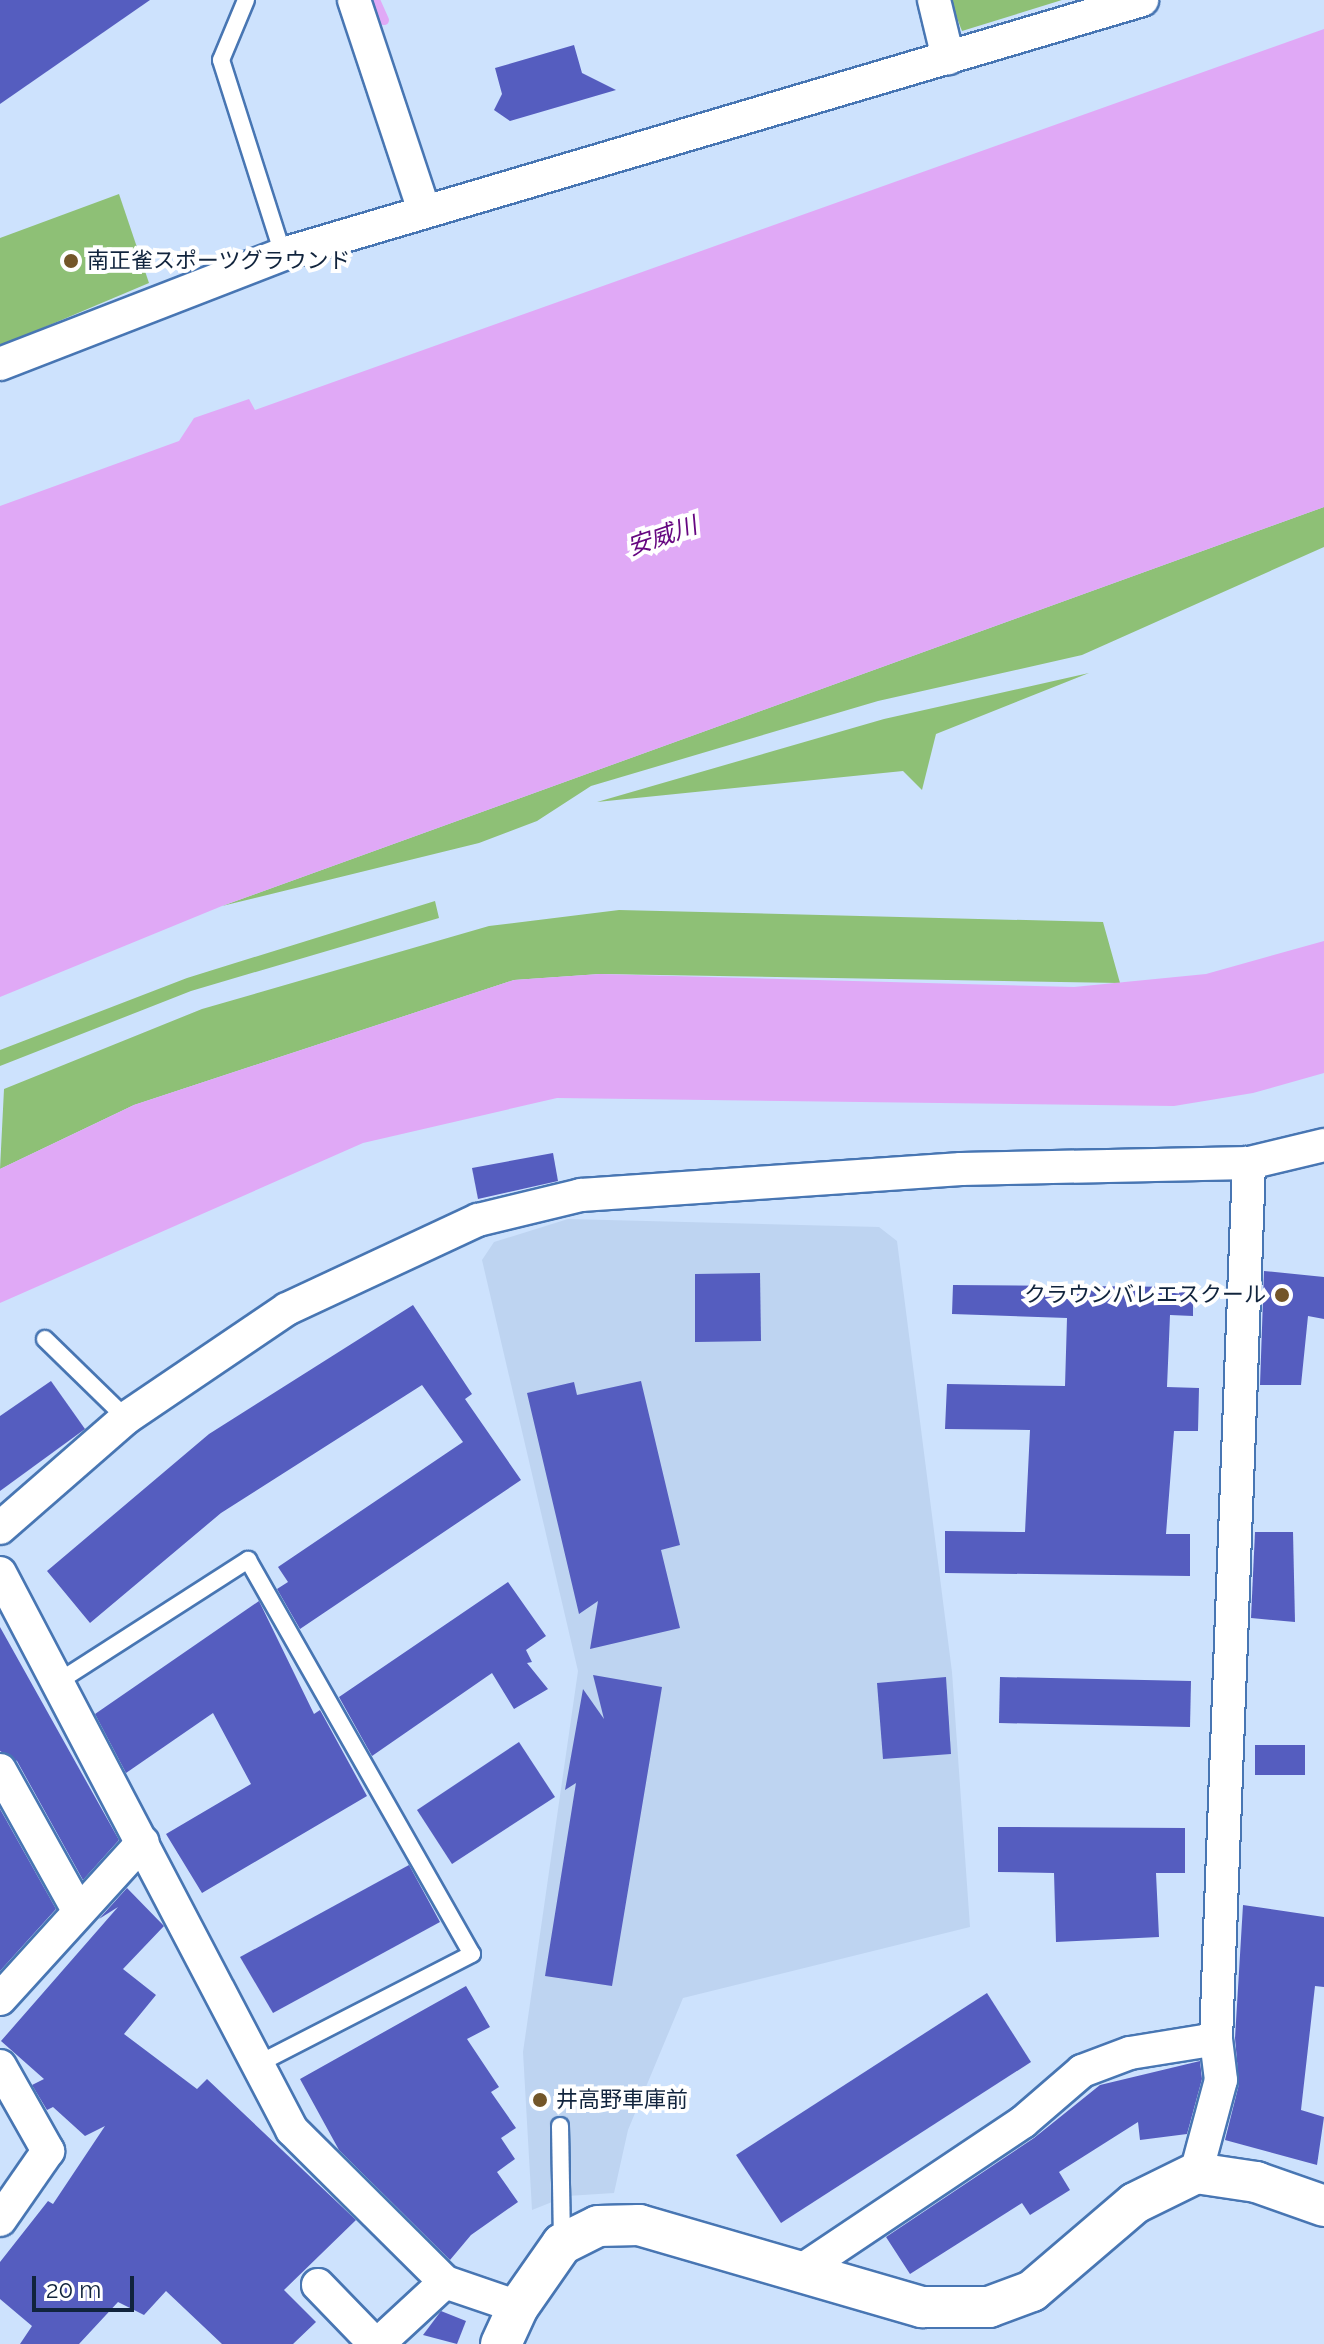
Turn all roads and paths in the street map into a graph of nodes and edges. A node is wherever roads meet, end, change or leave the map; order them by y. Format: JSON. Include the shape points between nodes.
{"nodes":[{"id":1,"x":246,"y":0,"type":"edge"},
{"id":2,"x":354,"y":0,"type":"edge"},
{"id":3,"x":934,"y":0,"type":"edge"},
{"id":4,"x":1142,"y":0,"type":"edge"},
{"id":5,"x":948,"y":58,"type":"junction"},
{"id":6,"x":424,"y":211,"type":"junction"},
{"id":7,"x":283,"y":254,"type":"junction"},
{"id":8,"x":0,"y":364,"type":"edge"},
{"id":9,"x":1316,"y":1153,"type":"edge"},
{"id":10,"x":1249,"y":1163,"type":"junction"},
{"id":11,"x":45,"y":1339,"type":"dead end"},
{"id":12,"x":126,"y":1418,"type":"junction"},
{"id":13,"x":0,"y":1528,"type":"edge"},
{"id":14,"x":0,"y":1573,"type":"edge"},
{"id":15,"x":58,"y":1682,"type":"junction"},
{"id":16,"x":0,"y":1770,"type":"edge"},
{"id":17,"x":143,"y":1842,"type":"junction"},
{"id":18,"x":78,"y":1910,"type":"junction"},
{"id":19,"x":0,"y":1999,"type":"edge"},
{"id":20,"x":1216,"y":2039,"type":"junction"},
{"id":21,"x":258,"y":2064,"type":"junction"},
{"id":22,"x":0,"y":2066,"type":"edge"},
{"id":23,"x":560,"y":2126,"type":"dead end"},
{"id":24,"x":1196,"y":2173,"type":"junction"},
{"id":25,"x":1324,"y":2206,"type":"edge"},
{"id":26,"x":0,"y":2220,"type":"edge"},
{"id":27,"x":562,"y":2244,"type":"junction"},
{"id":28,"x":802,"y":2270,"type":"junction"},
{"id":29,"x":445,"y":2282,"type":"junction"},
{"id":30,"x":318,"y":2285,"type":"dead end"},
{"id":31,"x":518,"y":2307,"type":"junction"},
{"id":32,"x":376,"y":2344,"type":"edge"},
{"id":33,"x":501,"y":2344,"type":"edge"}],
"edges":[{"from":1,"to":7,"type":"lane","via":[[221,60]]},
{"from":2,"to":6,"type":"street"},
{"from":3,"to":5,"type":"street"},
{"from":4,"to":5,"type":"street"},
{"from":5,"to":6,"type":"street"},
{"from":6,"to":7,"type":"street"},
{"from":7,"to":8,"type":"street"},
{"from":9,"to":10,"type":"street"},
{"from":10,"to":12,"type":"street","via":[[961,1169],[581,1195],[478,1220],[287,1309]]},
{"from":10,"to":20,"type":"street"},
{"from":11,"to":12,"type":"lane"},
{"from":12,"to":13,"type":"street"},
{"from":14,"to":15,"type":"street"},
{"from":15,"to":17,"type":"street"},
{"from":15,"to":21,"type":"lane","via":[[248,1560],[472,1954]]},
{"from":16,"to":18,"type":"street"},
{"from":17,"to":18,"type":"street"},
{"from":17,"to":21,"type":"street"},
{"from":18,"to":19,"type":"street"},
{"from":20,"to":24,"type":"street","via":[[1221,2080]]},
{"from":20,"to":28,"type":"street","via":[[1130,2053],[1082,2071],[1023,2122]]},
{"from":21,"to":29,"type":"street","via":[[292,2130]]},
{"from":22,"to":26,"type":"street","via":[[48,2151]]},
{"from":23,"to":27,"type":"lane"},
{"from":24,"to":25,"type":"street","via":[[1256,2182]]},
{"from":24,"to":28,"type":"street","via":[[1135,2203],[1032,2291],[989,2307],[922,2307]]},
{"from":27,"to":28,"type":"street","via":[[598,2226],[639,2225]]},
{"from":27,"to":31,"type":"street"},
{"from":29,"to":31,"type":"street"},
{"from":29,"to":32,"type":"street"},
{"from":30,"to":32,"type":"street"},
{"from":31,"to":33,"type":"street"}]}
